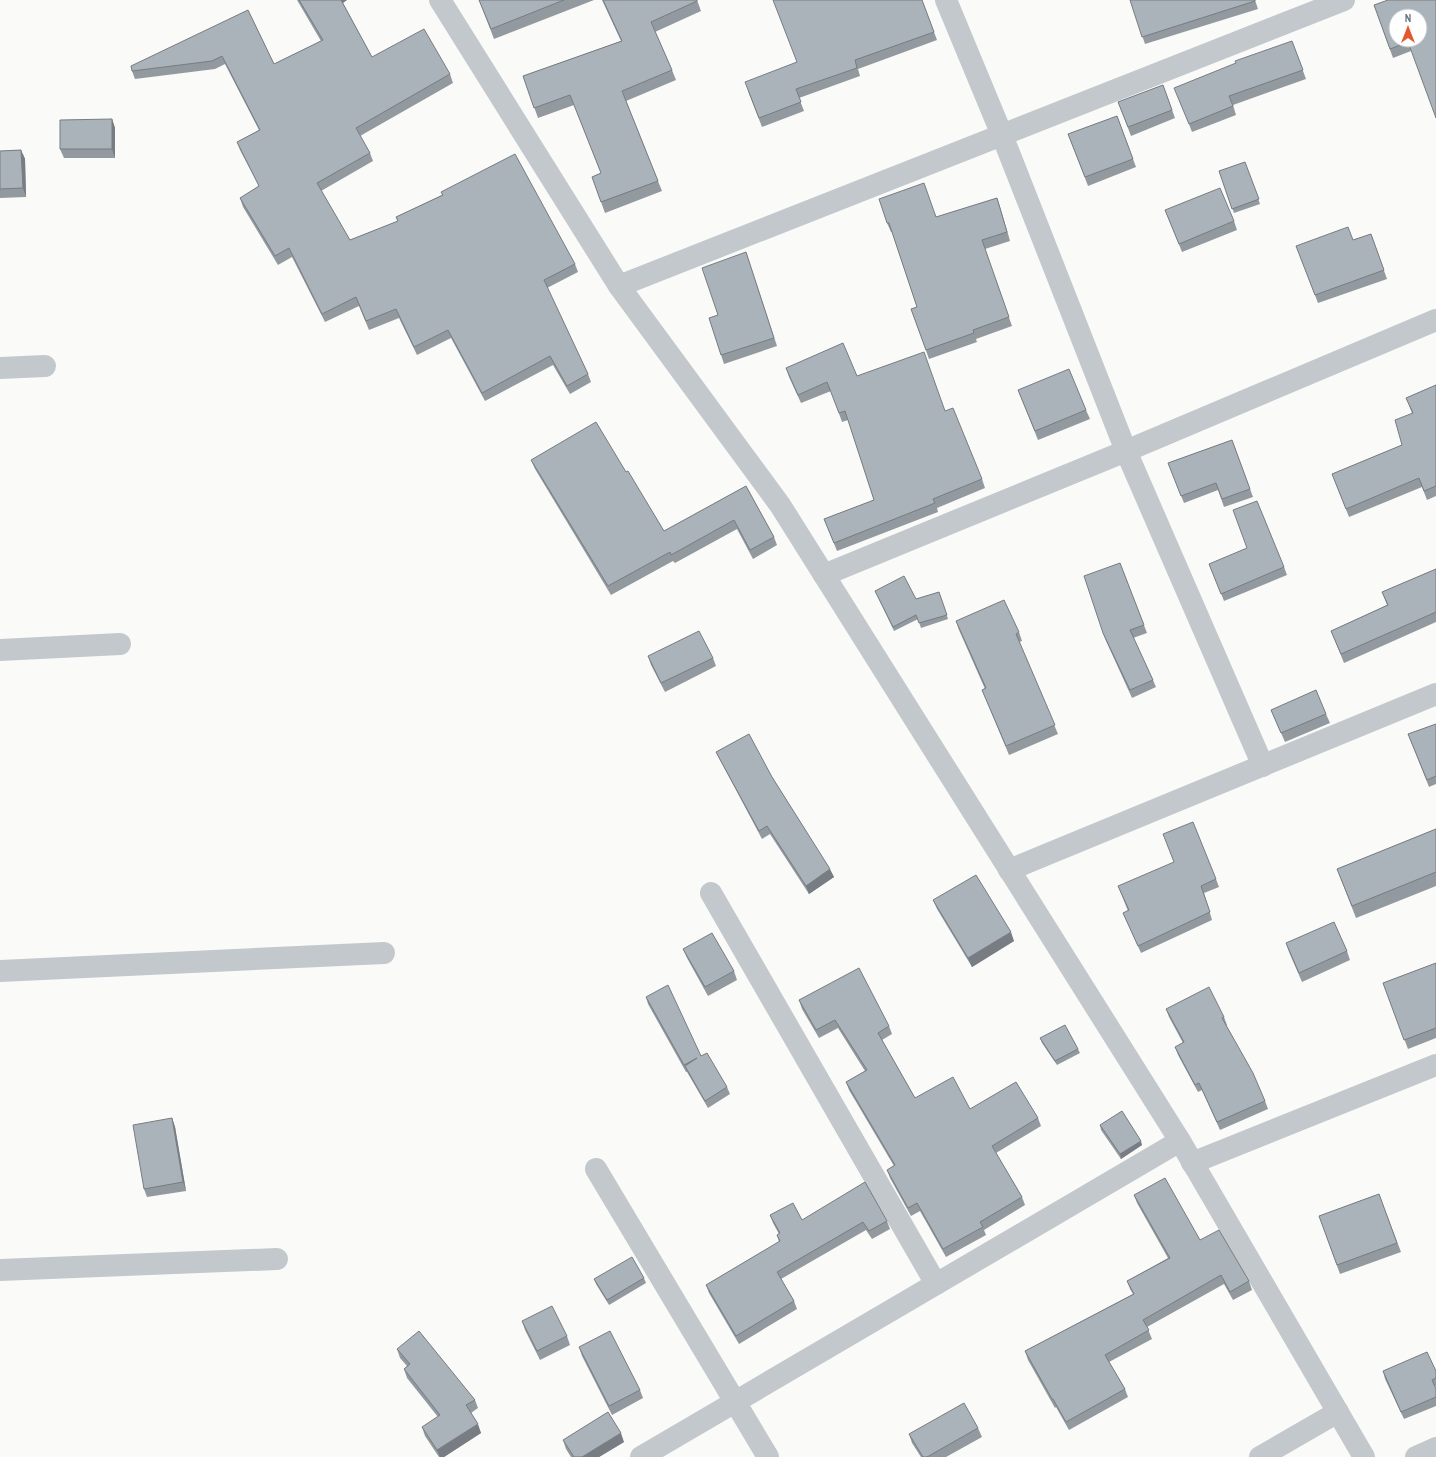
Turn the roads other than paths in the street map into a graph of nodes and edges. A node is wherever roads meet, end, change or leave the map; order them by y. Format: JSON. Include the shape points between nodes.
{"nodes":[{"id":1,"x":440,"y":0,"type":"edge"},
{"id":2,"x":946,"y":0,"type":"edge"},
{"id":3,"x":1344,"y":0,"type":"edge"},
{"id":4,"x":1002,"y":135,"type":"junction"},
{"id":5,"x":619,"y":286,"type":"junction"},
{"id":6,"x":1436,"y":320,"type":"edge"},
{"id":7,"x":44,"y":366,"type":"dead end"},
{"id":8,"x":0,"y":368,"type":"edge"},
{"id":9,"x":1126,"y":451,"type":"junction"},
{"id":10,"x":824,"y":575,"type":"junction"},
{"id":11,"x":120,"y":644,"type":"dead end"},
{"id":12,"x":0,"y":650,"type":"edge"},
{"id":13,"x":1436,"y":694,"type":"edge"},
{"id":14,"x":1263,"y":766,"type":"junction"},
{"id":15,"x":1009,"y":870,"type":"junction"},
{"id":16,"x":711,"y":894,"type":"dead end"},
{"id":17,"x":384,"y":953,"type":"dead end"},
{"id":18,"x":0,"y":971,"type":"edge"},
{"id":19,"x":1436,"y":1065,"type":"edge"},
{"id":20,"x":1180,"y":1141,"type":"junction"},
{"id":21,"x":1192,"y":1163,"type":"junction"},
{"id":22,"x":596,"y":1169,"type":"dead end"},
{"id":23,"x":277,"y":1259,"type":"dead end"},
{"id":24,"x":0,"y":1270,"type":"edge"},
{"id":25,"x":936,"y":1284,"type":"junction"},
{"id":26,"x":734,"y":1402,"type":"junction"},
{"id":27,"x":1338,"y":1412,"type":"junction"},
{"id":28,"x":1436,"y":1448,"type":"edge"},
{"id":29,"x":641,"y":1457,"type":"edge"},
{"id":30,"x":768,"y":1457,"type":"edge"},
{"id":31,"x":1260,"y":1457,"type":"edge"},
{"id":32,"x":1364,"y":1457,"type":"edge"},
{"id":33,"x":1416,"y":1457,"type":"edge"}],
"edges":[{"from":1,"to":5,"type":"street"},
{"from":2,"to":4,"type":"street"},
{"from":3,"to":4,"type":"street"},
{"from":4,"to":5,"type":"street"},
{"from":4,"to":9,"type":"street"},
{"from":5,"to":10,"type":"street","via":[[780,505]]},
{"from":6,"to":9,"type":"street"},
{"from":7,"to":8,"type":"street"},
{"from":9,"to":10,"type":"street"},
{"from":9,"to":14,"type":"street"},
{"from":10,"to":15,"type":"street"},
{"from":11,"to":12,"type":"street"},
{"from":13,"to":14,"type":"street"},
{"from":14,"to":15,"type":"street"},
{"from":15,"to":20,"type":"street"},
{"from":16,"to":25,"type":"street"},
{"from":17,"to":18,"type":"street"},
{"from":19,"to":21,"type":"street"},
{"from":20,"to":21,"type":"street"},
{"from":20,"to":25,"type":"street"},
{"from":21,"to":27,"type":"street"},
{"from":22,"to":26,"type":"street"},
{"from":23,"to":24,"type":"street"},
{"from":25,"to":26,"type":"street"},
{"from":26,"to":29,"type":"street"},
{"from":26,"to":30,"type":"street"},
{"from":27,"to":31,"type":"street"},
{"from":27,"to":32,"type":"street"},
{"from":28,"to":33,"type":"street"}]}
